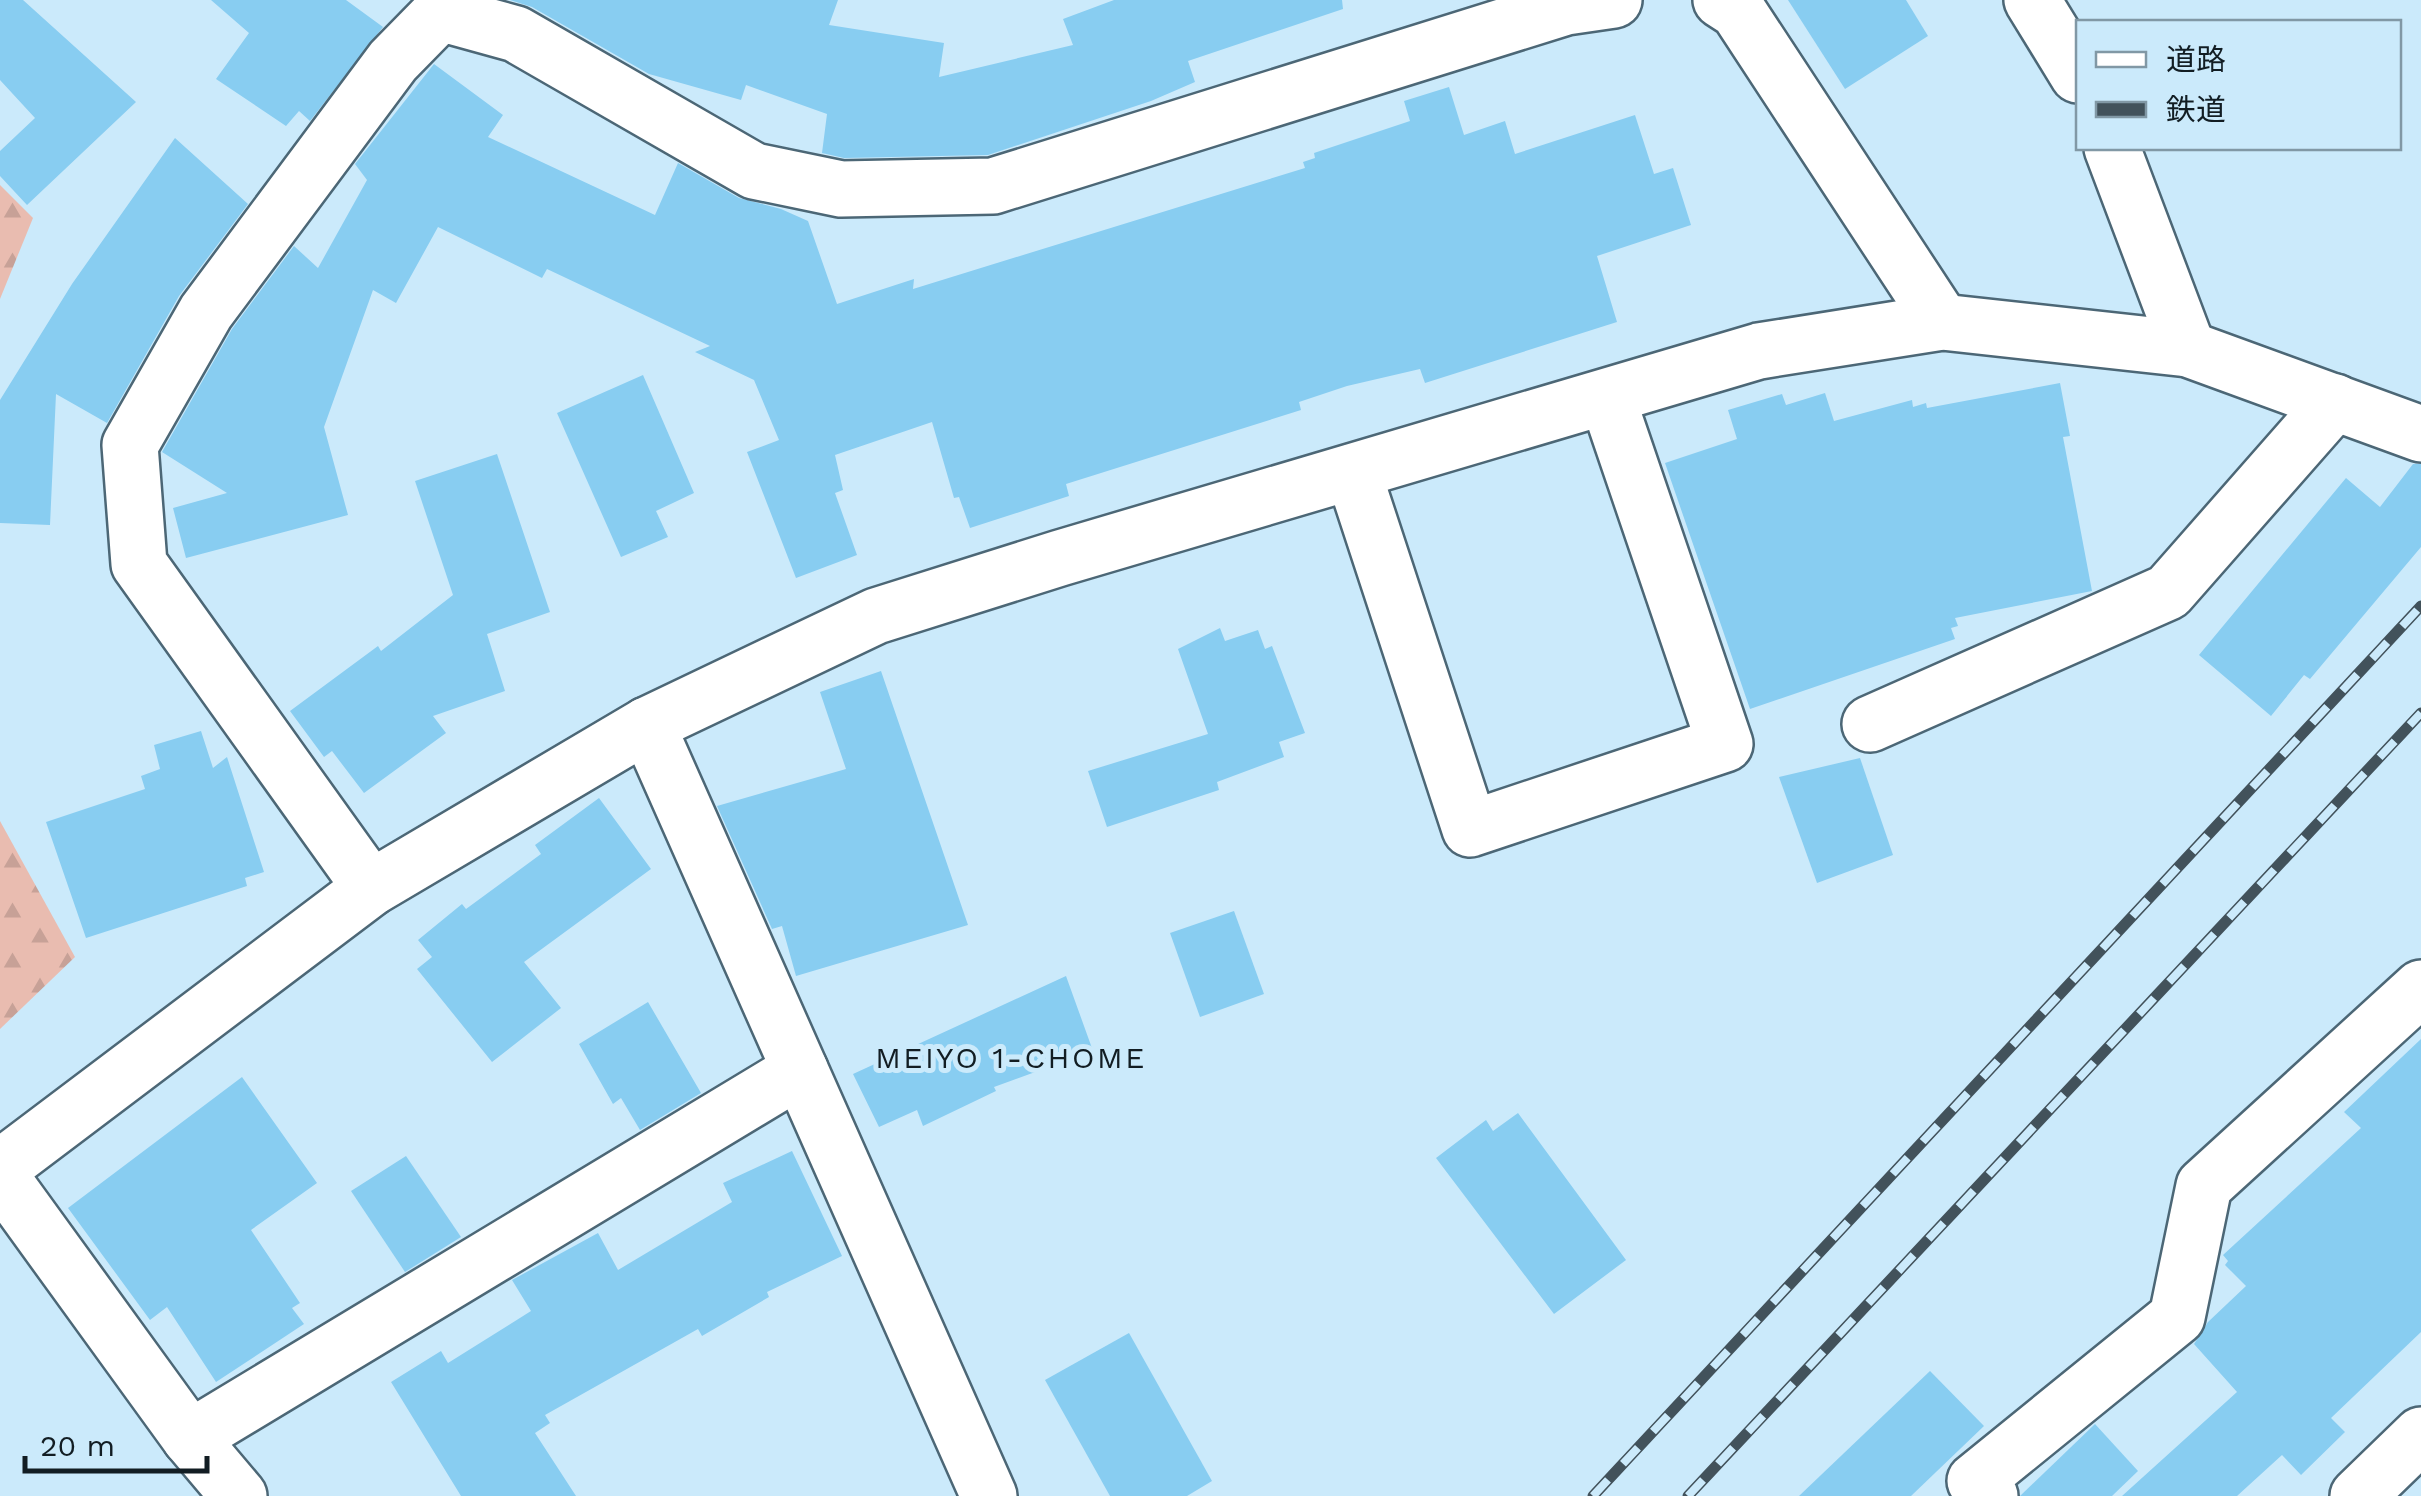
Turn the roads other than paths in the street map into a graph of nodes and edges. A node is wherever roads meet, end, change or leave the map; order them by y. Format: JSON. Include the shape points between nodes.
{"nodes":[{"id":1,"x":1614,"y":0,"type":"edge"},
{"id":2,"x":1722,"y":0,"type":"edge"},
{"id":3,"x":2032,"y":0,"type":"edge"},
{"id":4,"x":2076,"y":72,"type":"edge"},
{"id":5,"x":2113,"y":150,"type":"edge"},
{"id":6,"x":1942,"y":322,"type":"junction"},
{"id":7,"x":2188,"y":349,"type":"junction"},
{"id":8,"x":1607,"y":397,"type":"junction"},
{"id":9,"x":2335,"y":402,"type":"junction"},
{"id":10,"x":2421,"y":434,"type":"edge"},
{"id":11,"x":1353,"y":472,"type":"junction"},
{"id":12,"x":1870,"y":724,"type":"dead end"},
{"id":13,"x":647,"y":725,"type":"junction"},
{"id":14,"x":371,"y":888,"type":"junction"},
{"id":15,"x":2421,"y":988,"type":"edge"},
{"id":16,"x":800,"y":1070,"type":"junction"},
{"id":17,"x":0,"y":1168,"type":"edge"},
{"id":18,"x":0,"y":1176,"type":"edge"},
{"id":19,"x":2421,"y":1435,"type":"edge"},
{"id":20,"x":190,"y":1438,"type":"junction"},
{"id":21,"x":239,"y":1496,"type":"edge"},
{"id":22,"x":989,"y":1496,"type":"edge"},
{"id":23,"x":1990,"y":1496,"type":"edge"},
{"id":24,"x":2358,"y":1496,"type":"edge"}],
"edges":[{"from":1,"to":14,"type":"street","via":[[1566,6],[992,186],[841,188],[754,171],[516,34],[440,13],[393,61],[206,312],[130,445],[139,564]]},
{"from":2,"to":6,"type":"street","via":[[1738,11]]},
{"from":3,"to":4,"type":"street"},
{"from":5,"to":7,"type":"street"},
{"from":6,"to":7,"type":"street"},
{"from":6,"to":8,"type":"street","via":[[1759,351]]},
{"from":7,"to":9,"type":"street"},
{"from":8,"to":11,"type":"street"},
{"from":8,"to":11,"type":"street","via":[[1725,744],[1470,829]]},
{"from":9,"to":10,"type":"street"},
{"from":9,"to":12,"type":"street","via":[[2168,592]]},
{"from":11,"to":13,"type":"street","via":[[876,616]]},
{"from":13,"to":14,"type":"street"},
{"from":13,"to":16,"type":"street"},
{"from":14,"to":17,"type":"street"},
{"from":15,"to":23,"type":"street","via":[[2204,1186],[2177,1317],[1975,1481]]},
{"from":16,"to":20,"type":"street"},
{"from":16,"to":22,"type":"street"},
{"from":18,"to":20,"type":"street"},
{"from":19,"to":24,"type":"street"},
{"from":20,"to":21,"type":"street"}]}
